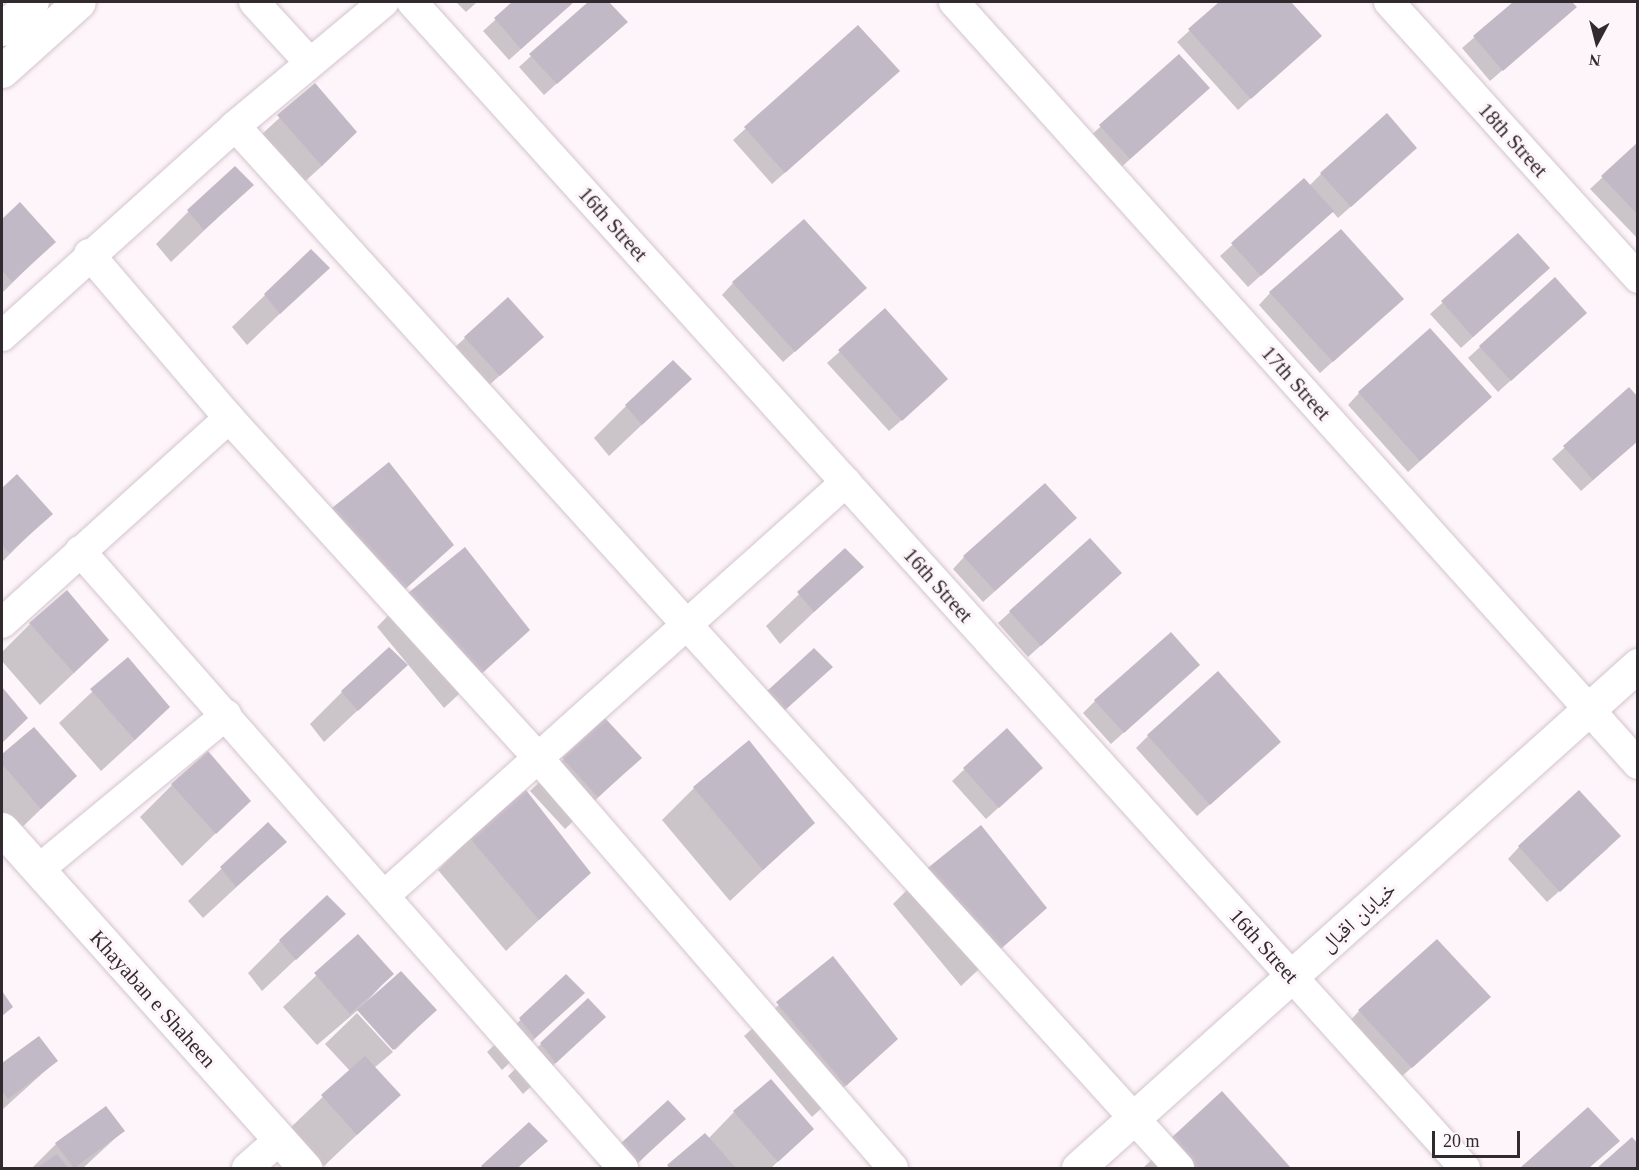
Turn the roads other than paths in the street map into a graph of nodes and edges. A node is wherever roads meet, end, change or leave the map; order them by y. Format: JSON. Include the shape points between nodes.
{"nodes":[{"id":1,"x":32,"y":2,"type":"edge"},
{"id":2,"x":79,"y":2,"type":"edge"},
{"id":3,"x":254,"y":2,"type":"edge"},
{"id":4,"x":384,"y":2,"type":"edge"},
{"id":5,"x":412,"y":2,"type":"edge"},
{"id":6,"x":954,"y":2,"type":"edge"},
{"id":7,"x":1389,"y":2,"type":"edge"},
{"id":8,"x":2,"y":28,"type":"edge"},
{"id":9,"x":310,"y":63,"type":"junction"},
{"id":10,"x":2,"y":71,"type":"edge"},
{"id":11,"x":235,"y":126,"type":"junction"},
{"id":12,"x":89,"y":254,"type":"junction"},
{"id":13,"x":1638,"y":278,"type":"edge"},
{"id":14,"x":2,"y":336,"type":"edge"},
{"id":15,"x":228,"y":418,"type":"junction"},
{"id":16,"x":846,"y":482,"type":"junction"},
{"id":17,"x":80,"y":550,"type":"junction"},
{"id":18,"x":2,"y":623,"type":"edge"},
{"id":19,"x":688,"y":623,"type":"junction"},
{"id":20,"x":1638,"y":664,"type":"edge"},
{"id":21,"x":1588,"y":709,"type":"junction"},
{"id":22,"x":226,"y":715,"type":"junction"},
{"id":23,"x":538,"y":758,"type":"junction"},
{"id":24,"x":1638,"y":764,"type":"edge"},
{"id":25,"x":2,"y":829,"type":"edge"},
{"id":26,"x":39,"y":870,"type":"junction"},
{"id":27,"x":385,"y":895,"type":"junction"},
{"id":28,"x":1292,"y":977,"type":"junction"},
{"id":29,"x":1135,"y":1120,"type":"junction"},
{"id":30,"x":279,"y":1140,"type":"junction"},
{"id":31,"x":247,"y":1168,"type":"edge"},
{"id":32,"x":305,"y":1168,"type":"edge"},
{"id":33,"x":623,"y":1168,"type":"edge"},
{"id":34,"x":892,"y":1168,"type":"edge"},
{"id":35,"x":1078,"y":1168,"type":"edge"},
{"id":36,"x":1179,"y":1168,"type":"edge"},
{"id":37,"x":1464,"y":1168,"type":"edge"}],
"edges":[{"from":1,"to":8,"type":"street"},
{"from":2,"to":10,"type":"street"},
{"from":3,"to":9,"type":"street"},
{"from":4,"to":9,"type":"street"},
{"from":5,"to":16,"type":"street","name":"16th Street"},
{"from":6,"to":21,"type":"street","name":"17th Street"},
{"from":7,"to":13,"type":"street","name":"18th Street"},
{"from":9,"to":11,"type":"street"},
{"from":11,"to":12,"type":"street"},
{"from":11,"to":19,"type":"street"},
{"from":12,"to":14,"type":"street"},
{"from":12,"to":15,"type":"street"},
{"from":15,"to":17,"type":"street"},
{"from":15,"to":23,"type":"street"},
{"from":16,"to":19,"type":"street"},
{"from":16,"to":28,"type":"street","name":"16th Street"},
{"from":17,"to":18,"type":"street"},
{"from":17,"to":22,"type":"street"},
{"from":19,"to":23,"type":"street"},
{"from":19,"to":29,"type":"street"},
{"from":20,"to":21,"type":"street","name":"خیابان اقبال"},
{"from":21,"to":24,"type":"street","name":"17th Street"},
{"from":21,"to":28,"type":"street","name":"خیابان اقبال"},
{"from":22,"to":26,"type":"street"},
{"from":22,"to":27,"type":"street"},
{"from":23,"to":27,"type":"street"},
{"from":23,"to":34,"type":"street"},
{"from":25,"to":26,"type":"street","name":"Khayaban e Shaheen"},
{"from":26,"to":30,"type":"street","name":"Khayaban e Shaheen"},
{"from":27,"to":33,"type":"street"},
{"from":28,"to":29,"type":"street","name":"خیابان اقبال"},
{"from":28,"to":37,"type":"street","name":"16th Street"},
{"from":29,"to":35,"type":"street","name":"خیابان اقبال"},
{"from":29,"to":36,"type":"street"},
{"from":30,"to":31,"type":"street"},
{"from":30,"to":32,"type":"street","name":"Khayaban e Shaheen"}]}
